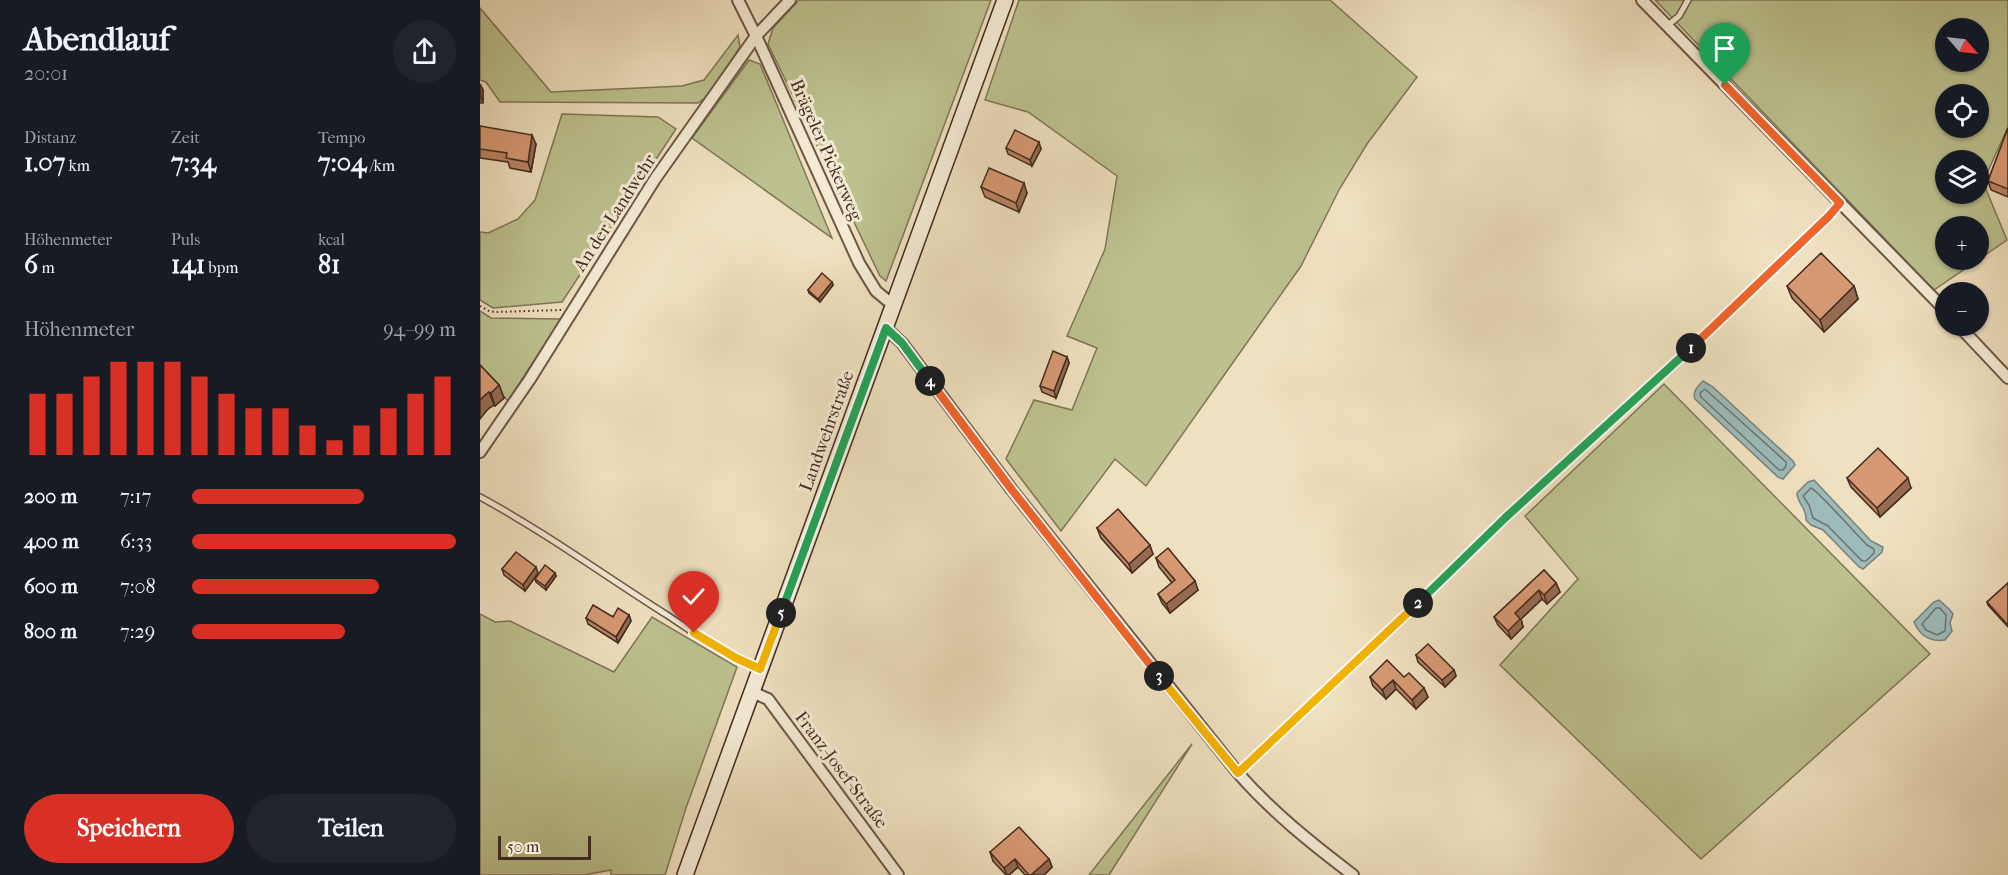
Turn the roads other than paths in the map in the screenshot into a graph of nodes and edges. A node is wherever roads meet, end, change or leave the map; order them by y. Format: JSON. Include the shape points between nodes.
{"nodes":[{"id":1,"x":738,"y":0,"type":"edge"},
{"id":2,"x":790,"y":0,"type":"edge"},
{"id":3,"x":1005,"y":0,"type":"edge"},
{"id":4,"x":1642,"y":0,"type":"edge"},
{"id":5,"x":1688,"y":0,"type":"edge"},
{"id":6,"x":1667,"y":26,"type":"junction"},
{"id":7,"x":756,"y":36,"type":"junction"},
{"id":8,"x":1935,"y":300,"type":"edge"},
{"id":9,"x":894,"y":306,"type":"junction"},
{"id":10,"x":886,"y":328,"type":"junction"},
{"id":11,"x":1968,"y":336,"type":"edge"},
{"id":12,"x":2008,"y":378,"type":"edge"},
{"id":13,"x":480,"y":452,"type":"edge"},
{"id":14,"x":480,"y":497,"type":"edge"},
{"id":15,"x":760,"y":669,"type":"junction"},
{"id":16,"x":752,"y":692,"type":"junction"},
{"id":17,"x":685,"y":875,"type":"edge"},
{"id":18,"x":898,"y":875,"type":"edge"},
{"id":19,"x":1353,"y":875,"type":"edge"}],
"edges":[{"from":1,"to":7,"type":"street","name":"Brägeler Pickerweg"},
{"from":2,"to":7,"type":"street","name":"An der Landwehr"},
{"from":3,"to":9,"type":"street","name":"Landwehrstraße"},
{"from":4,"to":6,"type":"street"},
{"from":5,"to":6,"type":"lane"},
{"from":6,"to":8,"type":"street"},
{"from":7,"to":9,"type":"street","name":"Brägeler Pickerweg","via":[[859,263],[876,291]]},
{"from":7,"to":13,"type":"street","name":"An der Landwehr","via":[[655,180]]},
{"from":9,"to":10,"type":"street","name":"Landwehrstraße"},
{"from":10,"to":15,"type":"street","name":"Landwehrstraße"},
{"from":10,"to":19,"type":"street","via":[[902,343],[1012,490],[1238,773],[1263,802]]},
{"from":11,"to":12,"type":"street"},
{"from":14,"to":15,"type":"lane","via":[[694,633]]},
{"from":15,"to":16,"type":"street","name":"Landwehrstraße"},
{"from":16,"to":17,"type":"street","name":"Landwehrstraße"},
{"from":16,"to":18,"type":"street","name":"Franz-Josef-Straße","via":[[768,699]]}]}
